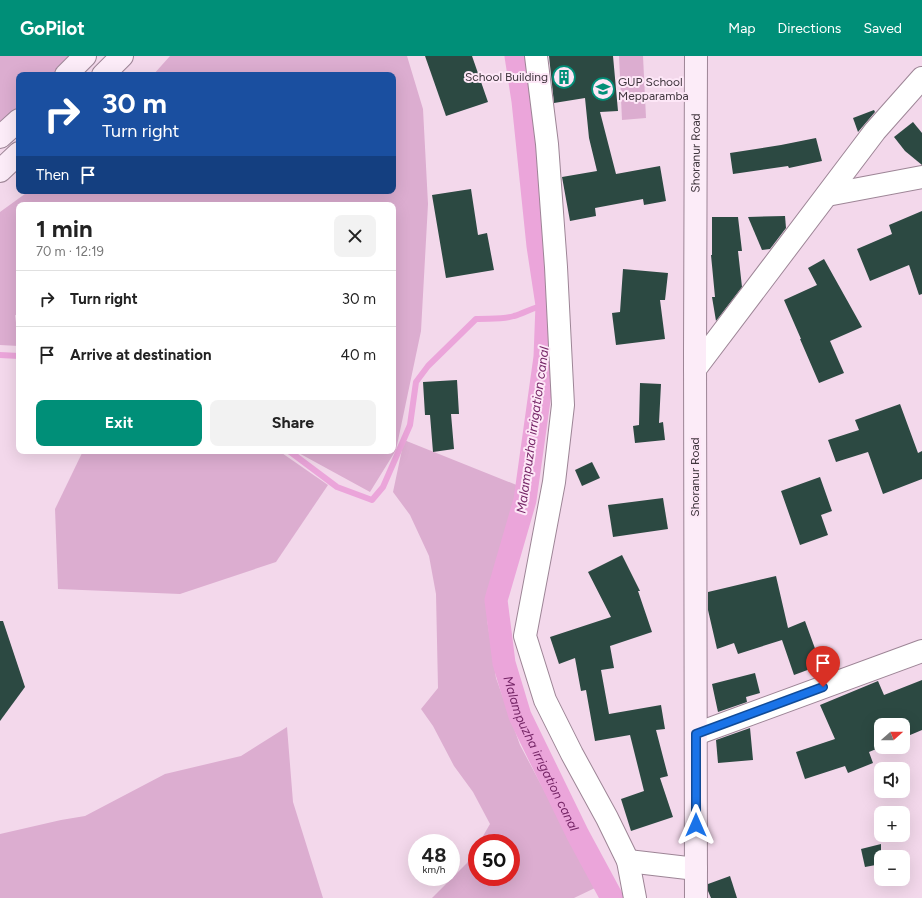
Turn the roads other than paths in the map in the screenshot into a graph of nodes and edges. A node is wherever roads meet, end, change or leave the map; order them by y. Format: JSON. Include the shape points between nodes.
{"nodes":[{"id":1,"x":85,"y":56,"type":"edge"},
{"id":2,"x":122,"y":56,"type":"edge"},
{"id":3,"x":536,"y":56,"type":"edge"},
{"id":4,"x":696,"y":56,"type":"edge"},
{"id":5,"x":69,"y":72,"type":"edge"},
{"id":6,"x":105,"y":72,"type":"edge"},
{"id":7,"x":922,"y":78,"type":"edge"},
{"id":8,"x":16,"y":123,"type":"edge"},
{"id":9,"x":0,"y":138,"type":"edge"},
{"id":10,"x":16,"y":156,"type":"edge"},
{"id":11,"x":0,"y":171,"type":"edge"},
{"id":12,"x":922,"y":177,"type":"edge"},
{"id":13,"x":827,"y":195,"type":"junction"},
{"id":14,"x":695,"y":369,"type":"junction"},
{"id":15,"x":922,"y":651,"type":"edge"},
{"id":16,"x":696,"y":734,"type":"junction"},
{"id":17,"x":628,"y":861,"type":"junction"},
{"id":18,"x":696,"y":868,"type":"junction"},
{"id":19,"x":635,"y":898,"type":"edge"},
{"id":20,"x":696,"y":898,"type":"edge"}],
"edges":[{"from":1,"to":5,"type":"main road"},
{"from":2,"to":6,"type":"main road"},
{"from":3,"to":17,"type":"street","via":[[556,267],[563,405],[554,482],[525,636],[545,700]]},
{"from":4,"to":14,"type":"main road","name":"Shoranur Road"},
{"from":7,"to":13,"type":"street","via":[[875,131]]},
{"from":8,"to":9,"type":"main road"},
{"from":10,"to":11,"type":"main road"},
{"from":12,"to":13,"type":"street"},
{"from":13,"to":14,"type":"street"},
{"from":14,"to":16,"type":"main road","name":"Shoranur Road"},
{"from":15,"to":16,"type":"street"},
{"from":16,"to":18,"type":"main road","name":"Shoranur Road"},
{"from":17,"to":18,"type":"street"},
{"from":17,"to":19,"type":"street"},
{"from":18,"to":20,"type":"main road","name":"Shoranur Road"}]}
